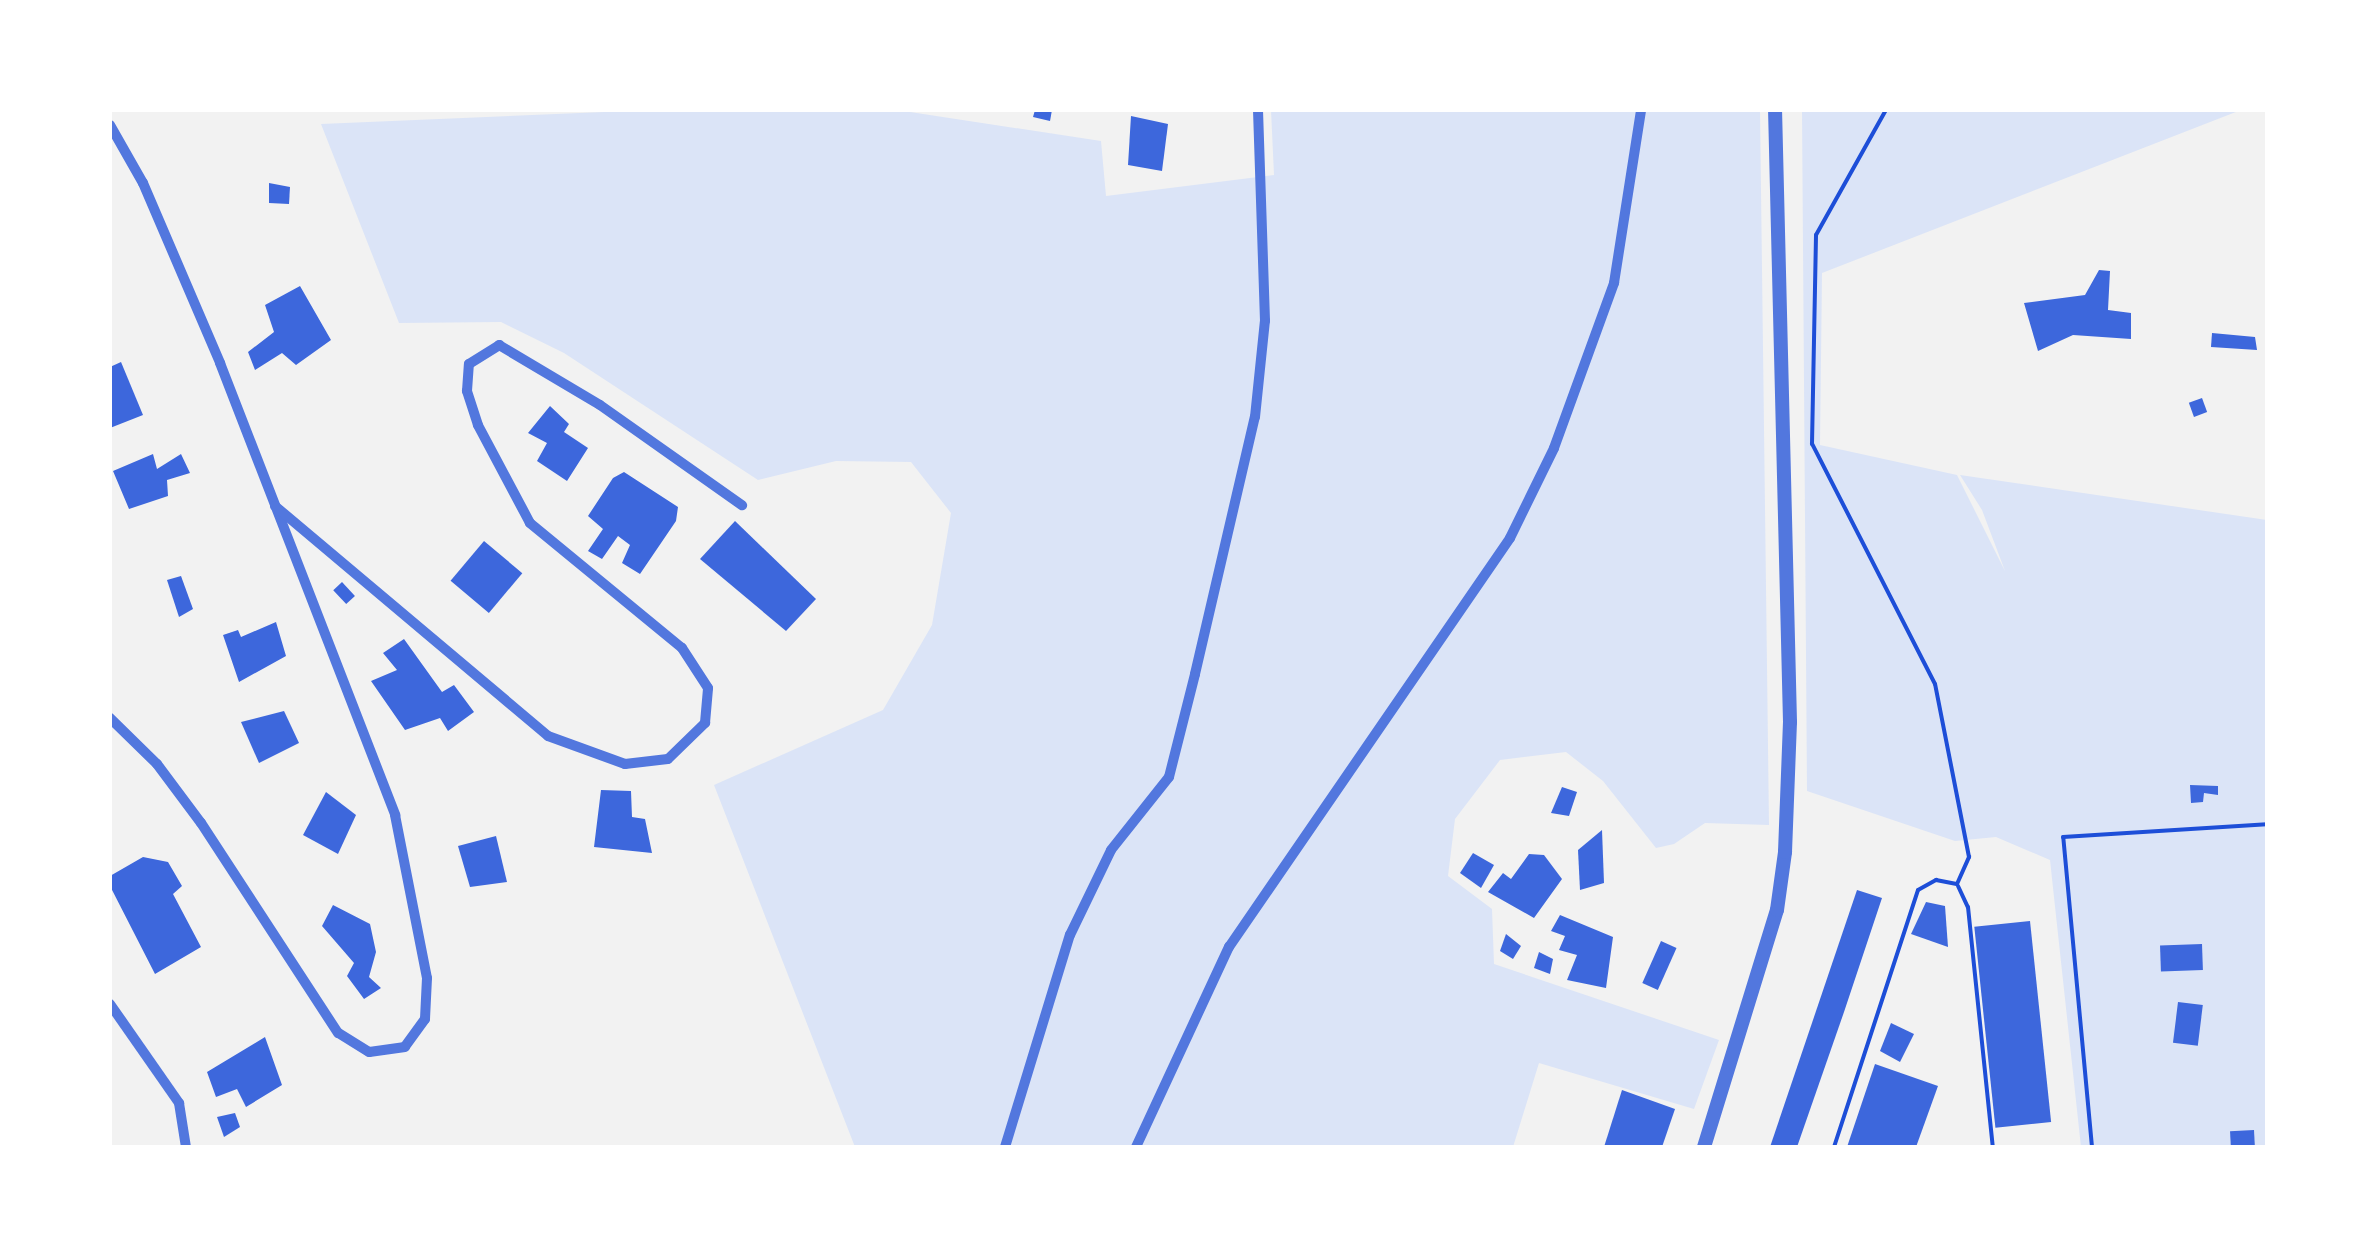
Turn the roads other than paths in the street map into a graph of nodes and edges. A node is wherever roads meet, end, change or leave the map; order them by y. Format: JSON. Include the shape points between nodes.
{"nodes":[{"id":1,"x":1258,"y":110,"type":"edge"},
{"id":2,"x":1640,"y":110,"type":"edge"},
{"id":3,"x":1775,"y":110,"type":"edge"},
{"id":4,"x":110,"y":126,"type":"edge"},
{"id":5,"x":272,"y":502,"type":"junction"},
{"id":6,"x":742,"y":505,"type":"dead end"},
{"id":7,"x":110,"y":718,"type":"edge"},
{"id":8,"x":110,"y":1004,"type":"edge"},
{"id":9,"x":186,"y":1147,"type":"edge"},
{"id":10,"x":1005,"y":1147,"type":"edge"},
{"id":11,"x":1136,"y":1147,"type":"edge"},
{"id":12,"x":1704,"y":1147,"type":"edge"}],
"edges":[{"from":1,"to":10,"type":"street","via":[[1265,321],[1255,417],[1195,674],[1169,776],[1111,850],[1070,936]]},
{"from":2,"to":11,"type":"street","via":[[1614,282],[1554,448],[1510,538],[1229,947]]},
{"from":3,"to":12,"type":"street","via":[[1790,722],[1786,852],[1777,910]]},
{"from":4,"to":5,"type":"street","via":[[144,183]]},
{"from":5,"to":6,"type":"street","via":[[548,736],[625,764],[668,759],[705,722],[708,688],[682,648],[530,523],[478,425],[467,391],[470,364],[499,345]]},
{"from":5,"to":7,"type":"street","via":[[395,816],[427,978],[425,1019],[405,1046],[369,1052],[338,1033],[201,824],[157,764]]},
{"from":8,"to":9,"type":"street","via":[[179,1103]]}]}
